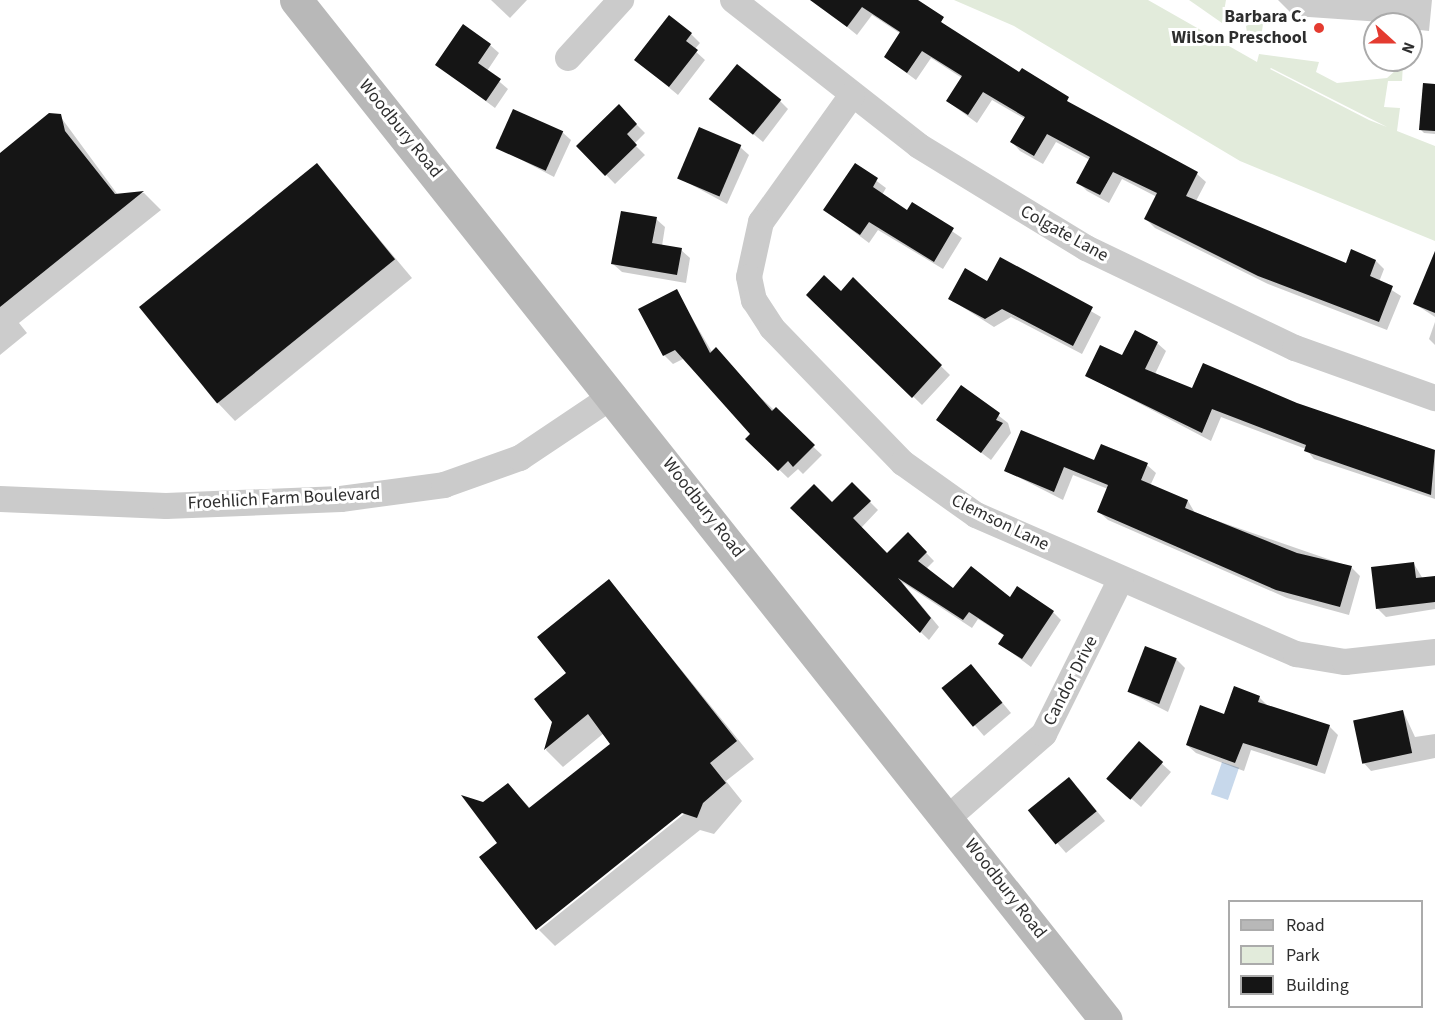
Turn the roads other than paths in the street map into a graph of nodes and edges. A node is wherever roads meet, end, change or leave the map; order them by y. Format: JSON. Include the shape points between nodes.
{"nodes":[{"id":1,"x":296,"y":0,"type":"edge"},
{"id":2,"x":621,"y":0,"type":"edge"},
{"id":3,"x":733,"y":0,"type":"edge"},
{"id":4,"x":568,"y":57,"type":"dead end"},
{"id":5,"x":852,"y":95,"type":"junction"},
{"id":6,"x":614,"y":395,"type":"junction"},
{"id":7,"x":1435,"y":398,"type":"edge"},
{"id":8,"x":0,"y":499,"type":"edge"},
{"id":9,"x":1121,"y":579,"type":"junction"},
{"id":10,"x":1435,"y":652,"type":"edge"},
{"id":11,"x":949,"y":817,"type":"junction"},
{"id":12,"x":1106,"y":1020,"type":"edge"}],
"edges":[{"from":1,"to":6,"type":"main road","name":"Woodbury Road"},
{"from":2,"to":4,"type":"street"},
{"from":3,"to":5,"type":"street","name":"Colgate Lane"},
{"from":5,"to":7,"type":"street","name":"Colgate Lane","via":[[928,152],[1086,248],[1295,348]]},
{"from":5,"to":9,"type":"street","name":"Clemson Lane","via":[[760,222],[749,277],[754,300],[806,365],[933,489],[976,515]]},
{"from":6,"to":8,"type":"street","name":"Froehlich Farm Boulevard","via":[[520,458],[444,485],[341,499],[166,506]]},
{"from":6,"to":11,"type":"main road","name":"Woodbury Road"},
{"from":9,"to":10,"type":"street","name":"Clemson Lane","via":[[1296,654],[1345,662]]},
{"from":9,"to":11,"type":"street","name":"Candor Drive","via":[[1044,734]]},
{"from":11,"to":12,"type":"main road","name":"Woodbury Road"}]}
